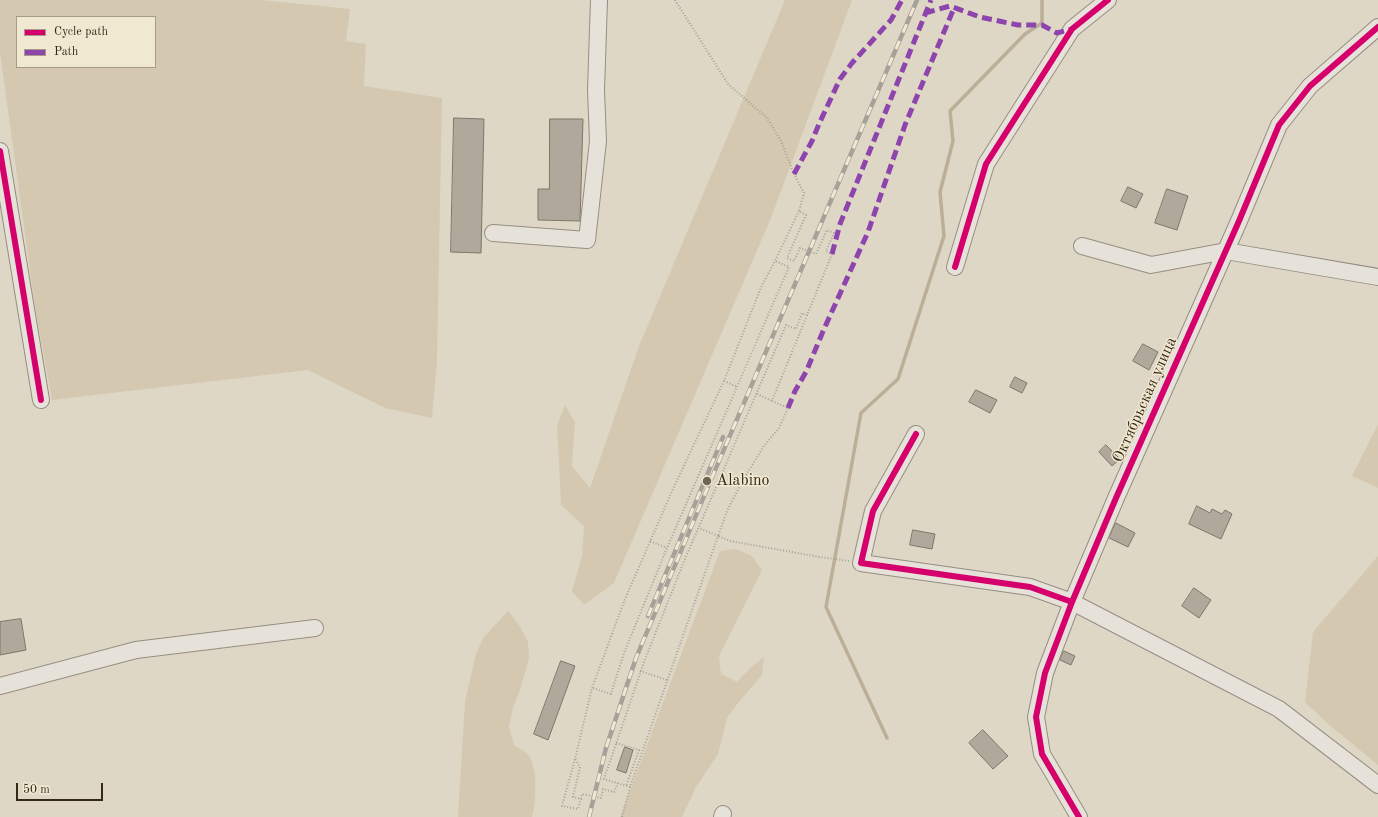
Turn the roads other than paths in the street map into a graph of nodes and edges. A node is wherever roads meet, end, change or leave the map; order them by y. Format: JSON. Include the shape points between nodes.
{"nodes":[{"id":1,"x":599,"y":0,"type":"edge"},
{"id":2,"x":1108,"y":0,"type":"edge"},
{"id":3,"x":1378,"y":28,"type":"edge"},
{"id":4,"x":0,"y":151,"type":"edge"},
{"id":5,"x":494,"y":233,"type":"dead end"},
{"id":6,"x":1082,"y":246,"type":"dead end"},
{"id":7,"x":1226,"y":251,"type":"junction"},
{"id":8,"x":955,"y":267,"type":"dead end"},
{"id":9,"x":1378,"y":277,"type":"edge"},
{"id":10,"x":41,"y":400,"type":"dead end"},
{"id":11,"x":916,"y":434,"type":"dead end"},
{"id":12,"x":1072,"y":602,"type":"junction"},
{"id":13,"x":315,"y":628,"type":"dead end"},
{"id":14,"x":0,"y":686,"type":"edge"},
{"id":15,"x":1378,"y":785,"type":"edge"},
{"id":16,"x":1079,"y":817,"type":"edge"}],
"edges":[{"from":1,"to":5,"type":"street","via":[[596,90],[598,141],[588,240]]},
{"from":2,"to":8,"type":"street","via":[[1072,30],[986,164]]},
{"from":3,"to":7,"type":"street","name":"Октябрьская улица","via":[[1310,86],[1279,125]]},
{"from":4,"to":10,"type":"street"},
{"from":6,"to":7,"type":"street","via":[[1151,265]]},
{"from":7,"to":9,"type":"street"},
{"from":7,"to":12,"type":"street","name":"Октябрьская улица"},
{"from":11,"to":12,"type":"street","via":[[873,511],[861,563],[1030,588]]},
{"from":12,"to":15,"type":"street","via":[[1279,709]]},
{"from":12,"to":16,"type":"street","name":"Октябрьская улица","via":[[1045,673],[1036,717],[1042,754]]},
{"from":13,"to":14,"type":"street","via":[[136,650]]}]}
